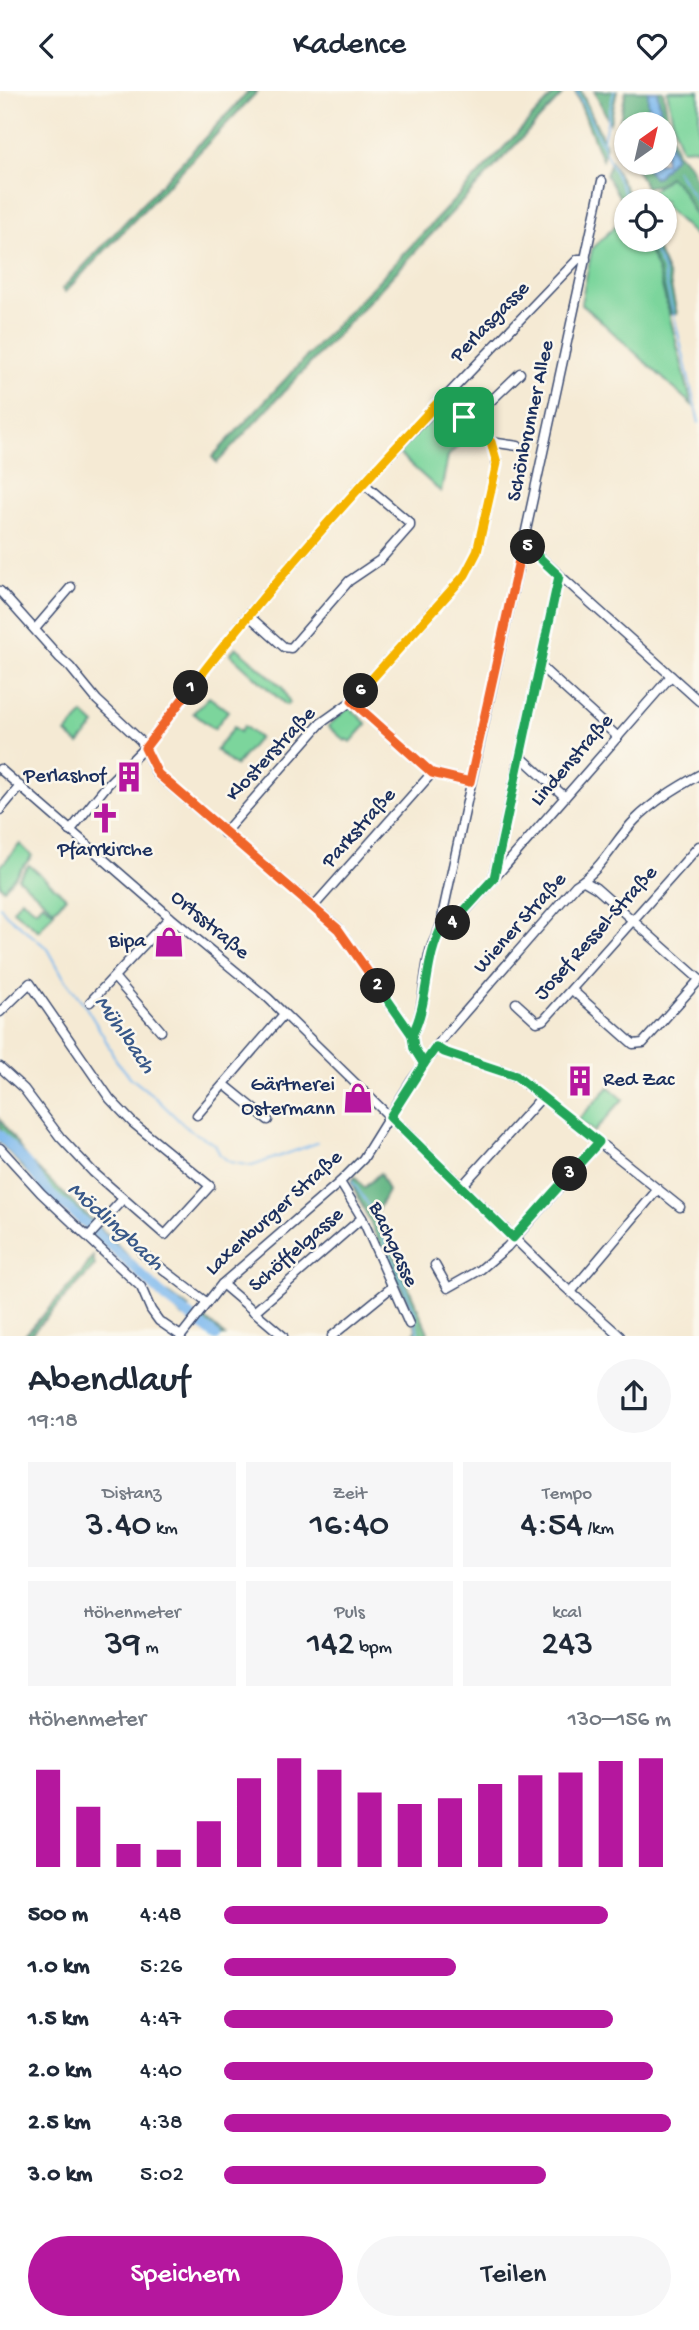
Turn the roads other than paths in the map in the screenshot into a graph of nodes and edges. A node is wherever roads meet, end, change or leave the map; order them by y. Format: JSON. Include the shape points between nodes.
{"nodes":[{"id":1,"x":602,"y":181,"type":"dead end"},
{"id":2,"x":586,"y":259,"type":"junction"},
{"id":3,"x":520,"y":373,"type":"dead end"},
{"id":4,"x":443,"y":397,"type":"junction"},
{"id":5,"x":469,"y":422,"type":"junction"},
{"id":6,"x":491,"y":442,"type":"junction"},
{"id":7,"x":517,"y":446,"type":"dead end"},
{"id":8,"x":362,"y":483,"type":"junction"},
{"id":9,"x":523,"y":542,"type":"junction"},
{"id":10,"x":559,"y":576,"type":"junction"},
{"id":11,"x":71,"y":587,"type":"dead end"},
{"id":12,"x":0,"y":591,"type":"edge"},
{"id":13,"x":248,"y":615,"type":"junction"},
{"id":14,"x":35,"y":629,"type":"junction"},
{"id":15,"x":540,"y":666,"type":"junction"},
{"id":16,"x":671,"y":675,"type":"junction"},
{"id":17,"x":352,"y":701,"type":"junction"},
{"id":18,"x":699,"y":701,"type":"edge"},
{"id":19,"x":618,"y":737,"type":"junction"},
{"id":20,"x":145,"y":748,"type":"junction"},
{"id":21,"x":520,"y":756,"type":"junction"},
{"id":22,"x":0,"y":769,"type":"edge"},
{"id":23,"x":432,"y":773,"type":"junction"},
{"id":24,"x":699,"y":775,"type":"edge"},
{"id":25,"x":470,"y":782,"type":"junction"},
{"id":26,"x":20,"y":786,"type":"junction"},
{"id":27,"x":565,"y":797,"type":"junction"},
{"id":28,"x":0,"y":810,"type":"edge"},
{"id":29,"x":70,"y":831,"type":"junction"},
{"id":30,"x":225,"y":833,"type":"junction"},
{"id":31,"x":699,"y":846,"type":"edge"},
{"id":32,"x":494,"y":878,"type":"junction"},
{"id":33,"x":584,"y":881,"type":"junction"},
{"id":34,"x":313,"y":907,"type":"junction"},
{"id":35,"x":170,"y":917,"type":"junction"},
{"id":36,"x":633,"y":921,"type":"junction"},
{"id":37,"x":443,"y":925,"type":"junction"},
{"id":38,"x":114,"y":977,"type":"junction"},
{"id":39,"x":699,"y":979,"type":"edge"},
{"id":40,"x":572,"y":990,"type":"junction"},
{"id":41,"x":90,"y":1002,"type":"dead end"},
{"id":42,"x":516,"y":1003,"type":"dead end"},
{"id":43,"x":0,"y":1012,"type":"edge"},
{"id":44,"x":284,"y":1014,"type":"junction"},
{"id":45,"x":161,"y":1031,"type":"dead end"},
{"id":46,"x":412,"y":1035,"type":"junction"},
{"id":47,"x":436,"y":1047,"type":"junction"},
{"id":48,"x":424,"y":1064,"type":"junction"},
{"id":49,"x":0,"y":1067,"type":"edge"},
{"id":50,"x":225,"y":1085,"type":"junction"},
{"id":51,"x":542,"y":1097,"type":"junction"},
{"id":52,"x":197,"y":1115,"type":"dead end"},
{"id":53,"x":390,"y":1117,"type":"junction"},
{"id":54,"x":268,"y":1120,"type":"dead end"},
{"id":55,"x":599,"y":1142,"type":"junction"},
{"id":56,"x":0,"y":1148,"type":"edge"},
{"id":57,"x":340,"y":1182,"type":"junction"},
{"id":58,"x":462,"y":1186,"type":"junction"},
{"id":59,"x":658,"y":1189,"type":"junction"},
{"id":60,"x":122,"y":1199,"type":"junction"},
{"id":61,"x":680,"y":1207,"type":"dead end"},
{"id":62,"x":362,"y":1218,"type":"junction"},
{"id":63,"x":89,"y":1236,"type":"junction"},
{"id":64,"x":513,"y":1238,"type":"junction"},
{"id":65,"x":142,"y":1252,"type":"dead end"},
{"id":66,"x":435,"y":1265,"type":"dead end"},
{"id":67,"x":222,"y":1284,"type":"junction"},
{"id":68,"x":391,"y":1287,"type":"junction"},
{"id":69,"x":571,"y":1292,"type":"junction"},
{"id":70,"x":206,"y":1302,"type":"junction"},
{"id":71,"x":254,"y":1312,"type":"junction"},
{"id":72,"x":408,"y":1324,"type":"dead end"},
{"id":73,"x":181,"y":1336,"type":"edge"},
{"id":74,"x":283,"y":1336,"type":"edge"},
{"id":75,"x":332,"y":1336,"type":"edge"},
{"id":76,"x":620,"y":1336,"type":"edge"}],
"edges":[{"from":1,"to":2,"type":"street","name":"Schönbrunner Allee"},
{"from":2,"to":4,"type":"street","name":"Perlasgasse","via":[[578,259]]},
{"from":2,"to":9,"type":"street","name":"Schönbrunner Allee"},
{"from":3,"to":5,"type":"street"},
{"from":4,"to":5,"type":"street"},
{"from":4,"to":8,"type":"street","name":"Perlasgasse"},
{"from":5,"to":6,"type":"street"},
{"from":6,"to":7,"type":"street"},
{"from":6,"to":17,"type":"street","name":"Klosterstraße","via":[[497,463],[477,552],[465,575]]},
{"from":8,"to":13,"type":"street","name":"Perlasgasse"},
{"from":8,"to":13,"type":"street","via":[[410,526],[380,560],[349,581],[291,648]]},
{"from":9,"to":10,"type":"street"},
{"from":9,"to":25,"type":"street","name":"Schönbrunner Allee"},
{"from":10,"to":15,"type":"street"},
{"from":10,"to":16,"type":"street"},
{"from":11,"to":14,"type":"street"},
{"from":12,"to":14,"type":"street"},
{"from":13,"to":20,"type":"street","name":"Perlasgasse"},
{"from":14,"to":20,"type":"street"},
{"from":15,"to":19,"type":"street"},
{"from":15,"to":21,"type":"street"},
{"from":16,"to":18,"type":"street"},
{"from":16,"to":19,"type":"street","name":"Lindenstraße"},
{"from":17,"to":23,"type":"street"},
{"from":17,"to":30,"type":"street","name":"Klosterstraße","via":[[320,723]]},
{"from":19,"to":27,"type":"street","name":"Lindenstraße"},
{"from":20,"to":29,"type":"street","name":"Perlasgasse"},
{"from":20,"to":30,"type":"street","via":[[158,774]]},
{"from":21,"to":27,"type":"street"},
{"from":21,"to":32,"type":"street"},
{"from":22,"to":26,"type":"street","name":"Ortsstraße"},
{"from":23,"to":25,"type":"street"},
{"from":23,"to":34,"type":"street","name":"Parkstraße"},
{"from":24,"to":33,"type":"street","name":"Wiener Straße","via":[[636,819]]},
{"from":25,"to":37,"type":"street","name":"Schönbrunner Allee"},
{"from":26,"to":28,"type":"street"},
{"from":26,"to":29,"type":"street","name":"Ortsstraße"},
{"from":27,"to":32,"type":"street","name":"Lindenstraße"},
{"from":29,"to":35,"type":"street","name":"Ortsstraße"},
{"from":30,"to":34,"type":"street"},
{"from":31,"to":36,"type":"street","name":"Josef Ressel-Straße"},
{"from":32,"to":37,"type":"street","name":"Lindenstraße","via":[[455,923]]},
{"from":33,"to":36,"type":"street"},
{"from":33,"to":47,"type":"street","name":"Wiener Straße"},
{"from":34,"to":46,"type":"street","via":[[343,935]]},
{"from":35,"to":38,"type":"street"},
{"from":35,"to":44,"type":"street","name":"Ortsstraße"},
{"from":36,"to":39,"type":"street"},
{"from":36,"to":40,"type":"street","name":"Josef Ressel-Straße"},
{"from":37,"to":46,"type":"street","name":"Schönbrunner Allee","via":[[431,948]]},
{"from":38,"to":41,"type":"street"},
{"from":38,"to":45,"type":"street"},
{"from":39,"to":40,"type":"street","via":[[638,1045]]},
{"from":40,"to":42,"type":"street","name":"Josef Ressel-Straße","via":[[537,1022]]},
{"from":43,"to":60,"type":"street","via":[[30,983],[110,1099],[211,1186],[165,1235]]},
{"from":44,"to":50,"type":"street"},
{"from":44,"to":53,"type":"street","name":"Ortsstraße"},
{"from":46,"to":48,"type":"street"},
{"from":47,"to":48,"type":"street","name":"Wiener Straße"},
{"from":47,"to":51,"type":"street","via":[[516,1076]]},
{"from":48,"to":53,"type":"street","name":"Wiener Straße"},
{"from":49,"to":60,"type":"street","via":[[24,1089],[68,1146]]},
{"from":50,"to":52,"type":"street"},
{"from":50,"to":54,"type":"street"},
{"from":51,"to":55,"type":"street"},
{"from":51,"to":58,"type":"street"},
{"from":53,"to":57,"type":"street","name":"Laxenburger Straße","via":[[363,1159]]},
{"from":53,"to":58,"type":"street","name":"Ortsstraße"},
{"from":55,"to":59,"type":"street"},
{"from":55,"to":64,"type":"street"},
{"from":56,"to":63,"type":"street"},
{"from":57,"to":62,"type":"street","name":"Bachgasse"},
{"from":57,"to":67,"type":"street","name":"Laxenburger Straße"},
{"from":58,"to":64,"type":"street","name":"Ortsstraße"},
{"from":59,"to":61,"type":"street"},
{"from":59,"to":69,"type":"street"},
{"from":60,"to":63,"type":"street"},
{"from":62,"to":68,"type":"street","name":"Bachgasse"},
{"from":62,"to":71,"type":"street","name":"Schöffelgasse"},
{"from":63,"to":73,"type":"street","via":[[141,1287],[159,1321]]},
{"from":64,"to":66,"type":"street","via":[[480,1270],[448,1288]]},
{"from":64,"to":69,"type":"street","name":"Ortsstraße"},
{"from":65,"to":70,"type":"street"},
{"from":67,"to":70,"type":"street","name":"Laxenburger Straße"},
{"from":67,"to":71,"type":"street"},
{"from":68,"to":72,"type":"street","name":"Bachgasse"},
{"from":68,"to":75,"type":"street"},
{"from":69,"to":76,"type":"street","name":"Ortsstraße"},
{"from":70,"to":73,"type":"street","name":"Laxenburger Straße"},
{"from":71,"to":74,"type":"street"}]}
